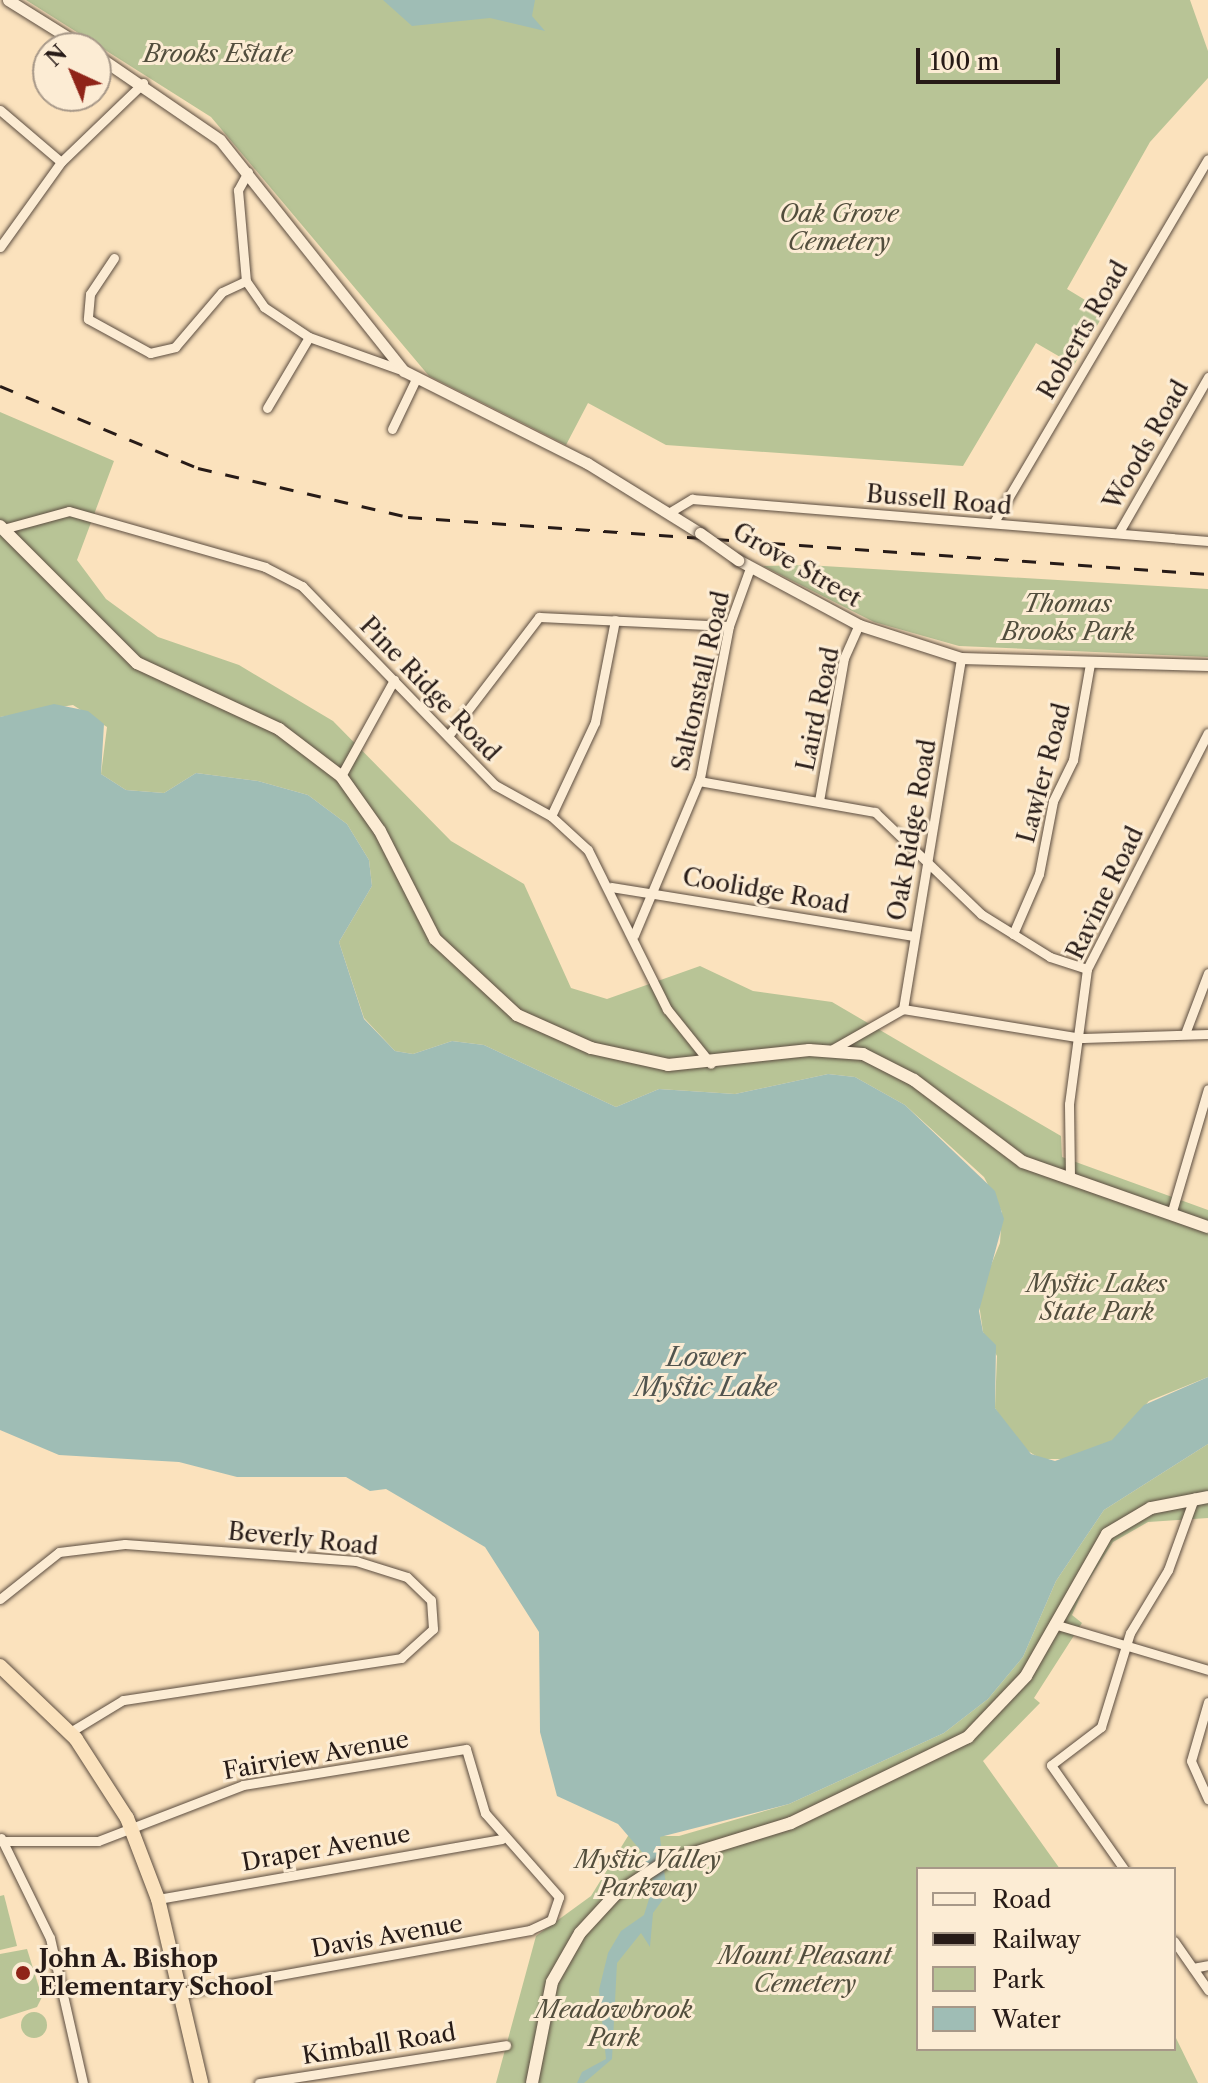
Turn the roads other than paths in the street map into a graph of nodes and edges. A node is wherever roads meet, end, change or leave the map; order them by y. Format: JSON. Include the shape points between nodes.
{"nodes":[{"id":1,"x":8,"y":0,"type":"edge"},
{"id":2,"x":59,"y":32,"type":"edge"},
{"id":3,"x":112,"y":65,"type":"edge"},
{"id":4,"x":143,"y":83,"type":"junction"},
{"id":5,"x":0,"y":110,"type":"edge"},
{"id":6,"x":1208,"y":159,"type":"edge"},
{"id":7,"x":61,"y":162,"type":"junction"},
{"id":8,"x":248,"y":172,"type":"junction"},
{"id":9,"x":0,"y":247,"type":"edge"},
{"id":10,"x":114,"y":258,"type":"dead end"},
{"id":11,"x":246,"y":281,"type":"junction"},
{"id":12,"x":309,"y":337,"type":"junction"},
{"id":13,"x":404,"y":371,"type":"junction"},
{"id":14,"x":1208,"y":377,"type":"edge"},
{"id":15,"x":416,"y":379,"type":"junction"},
{"id":16,"x":267,"y":408,"type":"dead end"},
{"id":17,"x":392,"y":429,"type":"dead end"},
{"id":18,"x":670,"y":512,"type":"junction"},
{"id":19,"x":994,"y":522,"type":"junction"},
{"id":20,"x":2,"y":528,"type":"edge"},
{"id":21,"x":1119,"y":532,"type":"junction"},
{"id":22,"x":1208,"y":541,"type":"edge"},
{"id":23,"x":750,"y":568,"type":"junction"},
{"id":24,"x":615,"y":620,"type":"junction"},
{"id":25,"x":859,"y":625,"type":"junction"},
{"id":26,"x":729,"y":626,"type":"junction"},
{"id":27,"x":961,"y":658,"type":"junction"},
{"id":28,"x":1090,"y":664,"type":"junction"},
{"id":29,"x":1208,"y":665,"type":"edge"},
{"id":30,"x":394,"y":680,"type":"junction"},
{"id":31,"x":1208,"y":733,"type":"edge"},
{"id":32,"x":448,"y":736,"type":"junction"},
{"id":33,"x":341,"y":776,"type":"junction"},
{"id":34,"x":699,"y":781,"type":"junction"},
{"id":35,"x":819,"y":801,"type":"junction"},
{"id":36,"x":551,"y":816,"type":"junction"},
{"id":37,"x":928,"y":858,"type":"junction"},
{"id":38,"x":611,"y":887,"type":"junction"},
{"id":39,"x":650,"y":891,"type":"junction"},
{"id":40,"x":1013,"y":934,"type":"junction"},
{"id":41,"x":634,"y":935,"type":"junction"},
{"id":42,"x":914,"y":936,"type":"junction"},
{"id":43,"x":1087,"y":969,"type":"junction"},
{"id":44,"x":1208,"y":973,"type":"edge"},
{"id":45,"x":903,"y":1009,"type":"junction"},
{"id":46,"x":1186,"y":1031,"type":"junction"},
{"id":47,"x":1208,"y":1034,"type":"edge"},
{"id":48,"x":1083,"y":1038,"type":"junction"},
{"id":49,"x":833,"y":1049,"type":"junction"},
{"id":50,"x":711,"y":1064,"type":"junction"},
{"id":51,"x":1208,"y":1089,"type":"edge"},
{"id":52,"x":1204,"y":1117,"type":"edge"},
{"id":53,"x":1070,"y":1177,"type":"junction"},
{"id":54,"x":1172,"y":1211,"type":"junction"},
{"id":55,"x":1208,"y":1227,"type":"edge"},
{"id":56,"x":1201,"y":1498,"type":"edge"},
{"id":57,"x":0,"y":1599,"type":"edge"},
{"id":58,"x":1054,"y":1624,"type":"junction"},
{"id":59,"x":1125,"y":1645,"type":"junction"},
{"id":60,"x":0,"y":1666,"type":"edge"},
{"id":61,"x":1208,"y":1670,"type":"edge"},
{"id":62,"x":1208,"y":1702,"type":"edge"},
{"id":63,"x":70,"y":1732,"type":"junction"},
{"id":64,"x":1208,"y":1799,"type":"edge"},
{"id":65,"x":133,"y":1830,"type":"junction"},
{"id":66,"x":1,"y":1839,"type":"edge"},
{"id":67,"x":502,"y":1839,"type":"junction"},
{"id":68,"x":1123,"y":1867,"type":"edge"},
{"id":69,"x":158,"y":1899,"type":"junction"},
{"id":70,"x":1176,"y":1944,"type":"edge"},
{"id":71,"x":1208,"y":1965,"type":"edge"},
{"id":72,"x":1193,"y":1968,"type":"junction"},
{"id":73,"x":1208,"y":1990,"type":"edge"},
{"id":74,"x":181,"y":1993,"type":"junction"},
{"id":75,"x":506,"y":2045,"type":"dead end"},
{"id":76,"x":83,"y":2083,"type":"edge"},
{"id":77,"x":201,"y":2083,"type":"edge"},
{"id":78,"x":259,"y":2083,"type":"edge"},
{"id":79,"x":532,"y":2083,"type":"edge"}],
"edges":[{"from":1,"to":2,"type":"street"},
{"from":3,"to":4,"type":"street","name":"Grove Street"},
{"from":4,"to":7,"type":"street"},
{"from":4,"to":8,"type":"street","name":"Grove Street","via":[[206,126]]},
{"from":5,"to":7,"type":"street"},
{"from":6,"to":19,"type":"street","name":"Roberts Road"},
{"from":7,"to":9,"type":"street"},
{"from":8,"to":11,"type":"street","via":[[238,190]]},
{"from":8,"to":13,"type":"street","name":"Grove Street"},
{"from":10,"to":11,"type":"street","via":[[90,294],[88,319],[150,353],[175,347],[222,292]]},
{"from":11,"to":12,"type":"street","name":"Grove Street","via":[[264,307]]},
{"from":12,"to":13,"type":"street","name":"Grove Street"},
{"from":12,"to":16,"type":"street"},
{"from":13,"to":15,"type":"street","name":"Grove Street"},
{"from":14,"to":21,"type":"street","name":"Woods Road"},
{"from":15,"to":17,"type":"street"},
{"from":15,"to":18,"type":"street","name":"Grove Street"},
{"from":18,"to":19,"type":"street","name":"Bussell Road","via":[[692,499]]},
{"from":18,"to":23,"type":"street","name":"Grove Street","bridge":true},
{"from":19,"to":21,"type":"street","name":"Bussell Road"},
{"from":20,"to":30,"type":"street","name":"Pine Ridge Road","via":[[69,511],[265,567],[302,586]]},
{"from":20,"to":33,"type":"main road","via":[[137,663],[279,729]]},
{"from":21,"to":22,"type":"street","name":"Bussell Road"},
{"from":23,"to":25,"type":"street","name":"Grove Street"},
{"from":23,"to":26,"type":"street","name":"Saltonstall Road"},
{"from":24,"to":26,"type":"street"},
{"from":24,"to":32,"type":"street","via":[[539,617]]},
{"from":24,"to":36,"type":"street","via":[[595,722]]},
{"from":25,"to":27,"type":"street","name":"Grove Street"},
{"from":25,"to":35,"type":"street","name":"Laird Road","via":[[844,658]]},
{"from":26,"to":34,"type":"street","name":"Saltonstall Road"},
{"from":27,"to":28,"type":"street","name":"Grove Street"},
{"from":27,"to":37,"type":"street","name":"Oak Ridge Road"},
{"from":28,"to":29,"type":"street","name":"Grove Street"},
{"from":28,"to":40,"type":"street","name":"Lawler Road","via":[[1073,760],[1053,801],[1039,874]]},
{"from":30,"to":32,"type":"street","name":"Pine Ridge Road"},
{"from":30,"to":33,"type":"street"},
{"from":31,"to":43,"type":"street","name":"Ravine Road"},
{"from":32,"to":36,"type":"street","name":"Pine Ridge Road","via":[[495,785]]},
{"from":33,"to":50,"type":"main road","via":[[380,831],[435,939],[481,988],[536,1026],[591,1048],[641,1061]]},
{"from":34,"to":35,"type":"street"},
{"from":34,"to":39,"type":"street","name":"Saltonstall Road"},
{"from":35,"to":37,"type":"street","via":[[875,812]]},
{"from":36,"to":38,"type":"street","name":"Pine Ridge Road","via":[[588,850]]},
{"from":37,"to":40,"type":"street","via":[[981,914]]},
{"from":37,"to":42,"type":"street","name":"Oak Ridge Road"},
{"from":38,"to":39,"type":"street","name":"Coolidge Road"},
{"from":38,"to":41,"type":"street","name":"Pine Ridge Road"},
{"from":39,"to":41,"type":"street","name":"Saltonstall Road"},
{"from":39,"to":42,"type":"street","name":"Coolidge Road"},
{"from":40,"to":43,"type":"street"},
{"from":41,"to":50,"type":"street","name":"Pine Ridge Road","via":[[667,1009]]},
{"from":42,"to":45,"type":"street","name":"Oak Ridge Road"},
{"from":43,"to":48,"type":"street","name":"Ravine Road"},
{"from":44,"to":46,"type":"street"},
{"from":45,"to":48,"type":"street"},
{"from":45,"to":49,"type":"street"},
{"from":46,"to":47,"type":"street"},
{"from":46,"to":48,"type":"street"},
{"from":48,"to":53,"type":"street","name":"Ravine Road","via":[[1069,1104]]},
{"from":49,"to":50,"type":"main road"},
{"from":49,"to":53,"type":"main road","via":[[890,1065],[1007,1154]]},
{"from":51,"to":52,"type":"street"},
{"from":52,"to":54,"type":"street"},
{"from":53,"to":54,"type":"main road"},
{"from":54,"to":55,"type":"main road"},
{"from":56,"to":58,"type":"main road","via":[[1140,1512],[1107,1534]]},
{"from":56,"to":59,"type":"street"},
{"from":57,"to":63,"type":"street","name":"Beverly Road","via":[[59,1552],[125,1544],[356,1561],[407,1577],[431,1600],[433,1629],[401,1658],[123,1700]]},
{"from":58,"to":59,"type":"street"},
{"from":58,"to":79,"type":"main road","via":[[1007,1702],[952,1747],[791,1823],[665,1862],[596,1913],[559,1966],[539,2020]]},
{"from":59,"to":61,"type":"street"},
{"from":59,"to":68,"type":"street","via":[[1101,1727],[1051,1765]]},
{"from":60,"to":63,"type":"highway"},
{"from":62,"to":64,"type":"street","via":[[1191,1761]]},
{"from":63,"to":65,"type":"highway"},
{"from":65,"to":66,"type":"street","name":"Fairview Avenue","via":[[98,1841]]},
{"from":65,"to":67,"type":"street","name":"Fairview Avenue","via":[[243,1785],[466,1749],[478,1800]]},
{"from":65,"to":69,"type":"highway"},
{"from":66,"to":76,"type":"street","via":[[50,1938]]},
{"from":67,"to":69,"type":"street","name":"Draper Avenue"},
{"from":67,"to":74,"type":"street","name":"Davis Avenue","via":[[555,1890],[560,1903],[551,1920],[530,1930]]},
{"from":69,"to":74,"type":"highway"},
{"from":70,"to":72,"type":"street"},
{"from":71,"to":72,"type":"street"},
{"from":72,"to":73,"type":"street"},
{"from":74,"to":77,"type":"highway"},
{"from":75,"to":78,"type":"street","name":"Kimball Road"}]}
